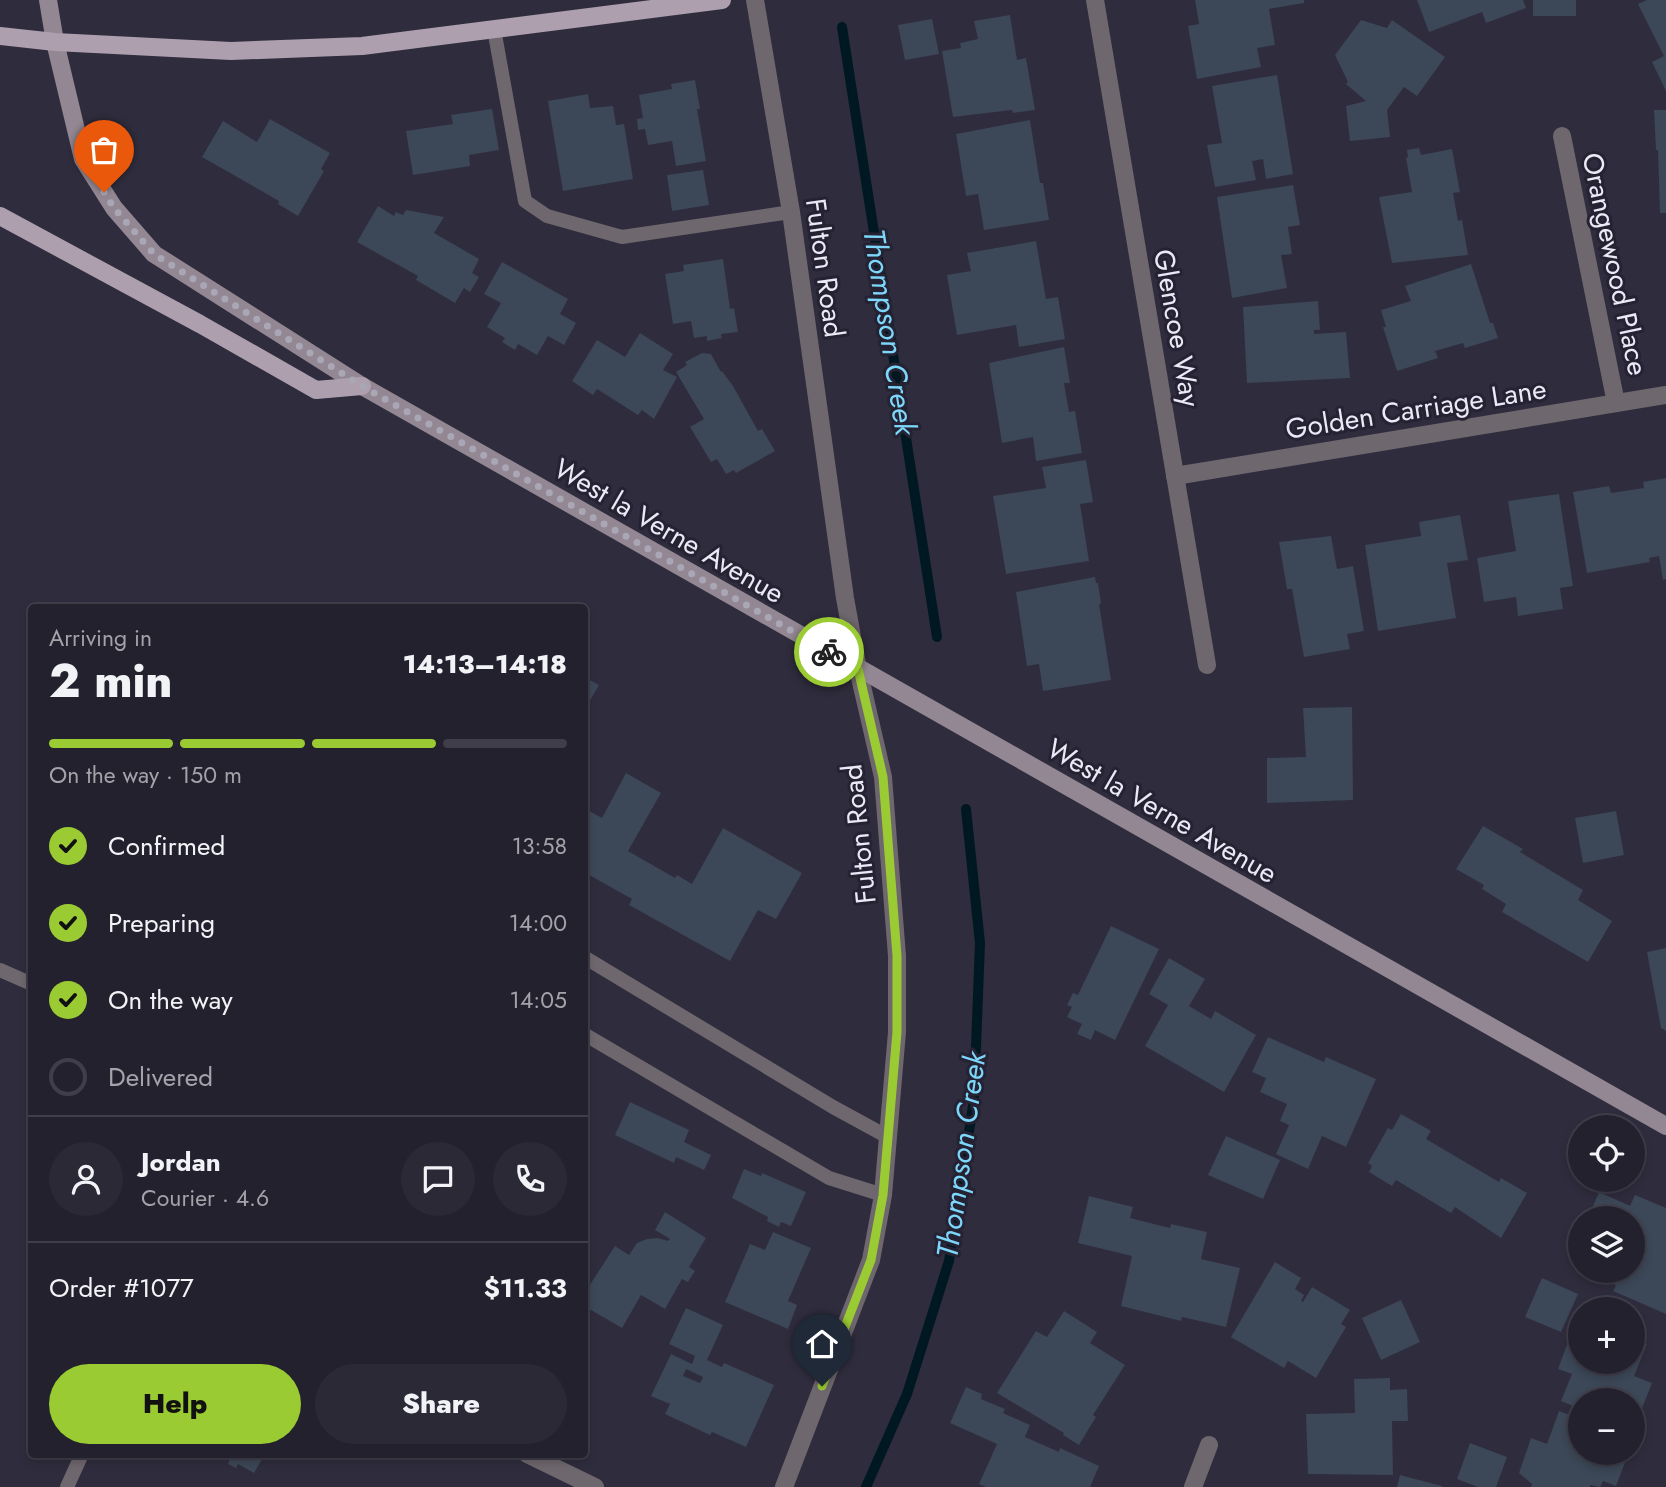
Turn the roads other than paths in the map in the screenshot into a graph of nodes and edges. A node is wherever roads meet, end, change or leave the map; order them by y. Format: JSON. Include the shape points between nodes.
{"nodes":[{"id":1,"x":48,"y":0,"type":"edge"},
{"id":2,"x":722,"y":0,"type":"edge"},
{"id":3,"x":755,"y":0,"type":"edge"},
{"id":4,"x":1095,"y":0,"type":"edge"},
{"id":5,"x":494,"y":29,"type":"junction"},
{"id":6,"x":0,"y":36,"type":"edge"},
{"id":7,"x":55,"y":41,"type":"junction"},
{"id":8,"x":1562,"y":136,"type":"dead end"},
{"id":9,"x":791,"y":212,"type":"junction"},
{"id":10,"x":0,"y":216,"type":"edge"},
{"id":11,"x":362,"y":386,"type":"junction"},
{"id":12,"x":1666,"y":395,"type":"edge"},
{"id":13,"x":1616,"y":403,"type":"junction"},
{"id":14,"x":1175,"y":476,"type":"junction"},
{"id":15,"x":1207,"y":665,"type":"dead end"},
{"id":16,"x":858,"y":669,"type":"junction"},
{"id":17,"x":588,"y":959,"type":"edge"},
{"id":18,"x":0,"y":970,"type":"edge"},
{"id":19,"x":28,"y":982,"type":"edge"},
{"id":20,"x":588,"y":1036,"type":"edge"},
{"id":21,"x":1666,"y":1126,"type":"edge"},
{"id":22,"x":888,"y":1137,"type":"junction"},
{"id":23,"x":883,"y":1195,"type":"junction"},
{"id":24,"x":1209,"y":1446,"type":"dead end"},
{"id":25,"x":80,"y":1458,"type":"edge"},
{"id":26,"x":535,"y":1458,"type":"edge"},
{"id":27,"x":67,"y":1487,"type":"edge"},
{"id":28,"x":594,"y":1487,"type":"edge"},
{"id":29,"x":784,"y":1487,"type":"edge"},
{"id":30,"x":1193,"y":1487,"type":"edge"}],
"edges":[{"from":1,"to":7,"type":"main road","name":"West la Verne Avenue"},
{"from":2,"to":5,"type":"main road"},
{"from":3,"to":9,"type":"street","name":"Fulton Road"},
{"from":4,"to":14,"type":"street","name":"Glencoe Way"},
{"from":5,"to":7,"type":"main road","via":[[362,46],[231,51]]},
{"from":5,"to":9,"type":"lane","via":[[525,201],[547,216],[622,237]]},
{"from":6,"to":7,"type":"main road"},
{"from":7,"to":11,"type":"main road","name":"West la Verne Avenue","via":[[83,159],[114,208],[154,254]]},
{"from":8,"to":13,"type":"street","name":"Orangewood Place"},
{"from":9,"to":16,"type":"street","name":"Fulton Road"},
{"from":10,"to":11,"type":"main road","via":[[316,390]]},
{"from":11,"to":16,"type":"main road","name":"West la Verne Avenue"},
{"from":12,"to":13,"type":"street","name":"Golden Carriage Lane"},
{"from":13,"to":14,"type":"street","name":"Golden Carriage Lane"},
{"from":14,"to":15,"type":"street","name":"Glencoe Way"},
{"from":16,"to":21,"type":"main road","name":"West la Verne Avenue"},
{"from":16,"to":22,"type":"street","name":"Fulton Road","via":[[883,777],[897,956],[897,1032]]},
{"from":17,"to":22,"type":"lane"},
{"from":18,"to":19,"type":"lane"},
{"from":20,"to":23,"type":"lane","via":[[829,1178]]},
{"from":22,"to":23,"type":"street","name":"Fulton Road"},
{"from":23,"to":29,"type":"street","name":"Fulton Road","via":[[871,1260]]},
{"from":24,"to":30,"type":"street"},
{"from":25,"to":27,"type":"lane"},
{"from":26,"to":28,"type":"street"}]}
